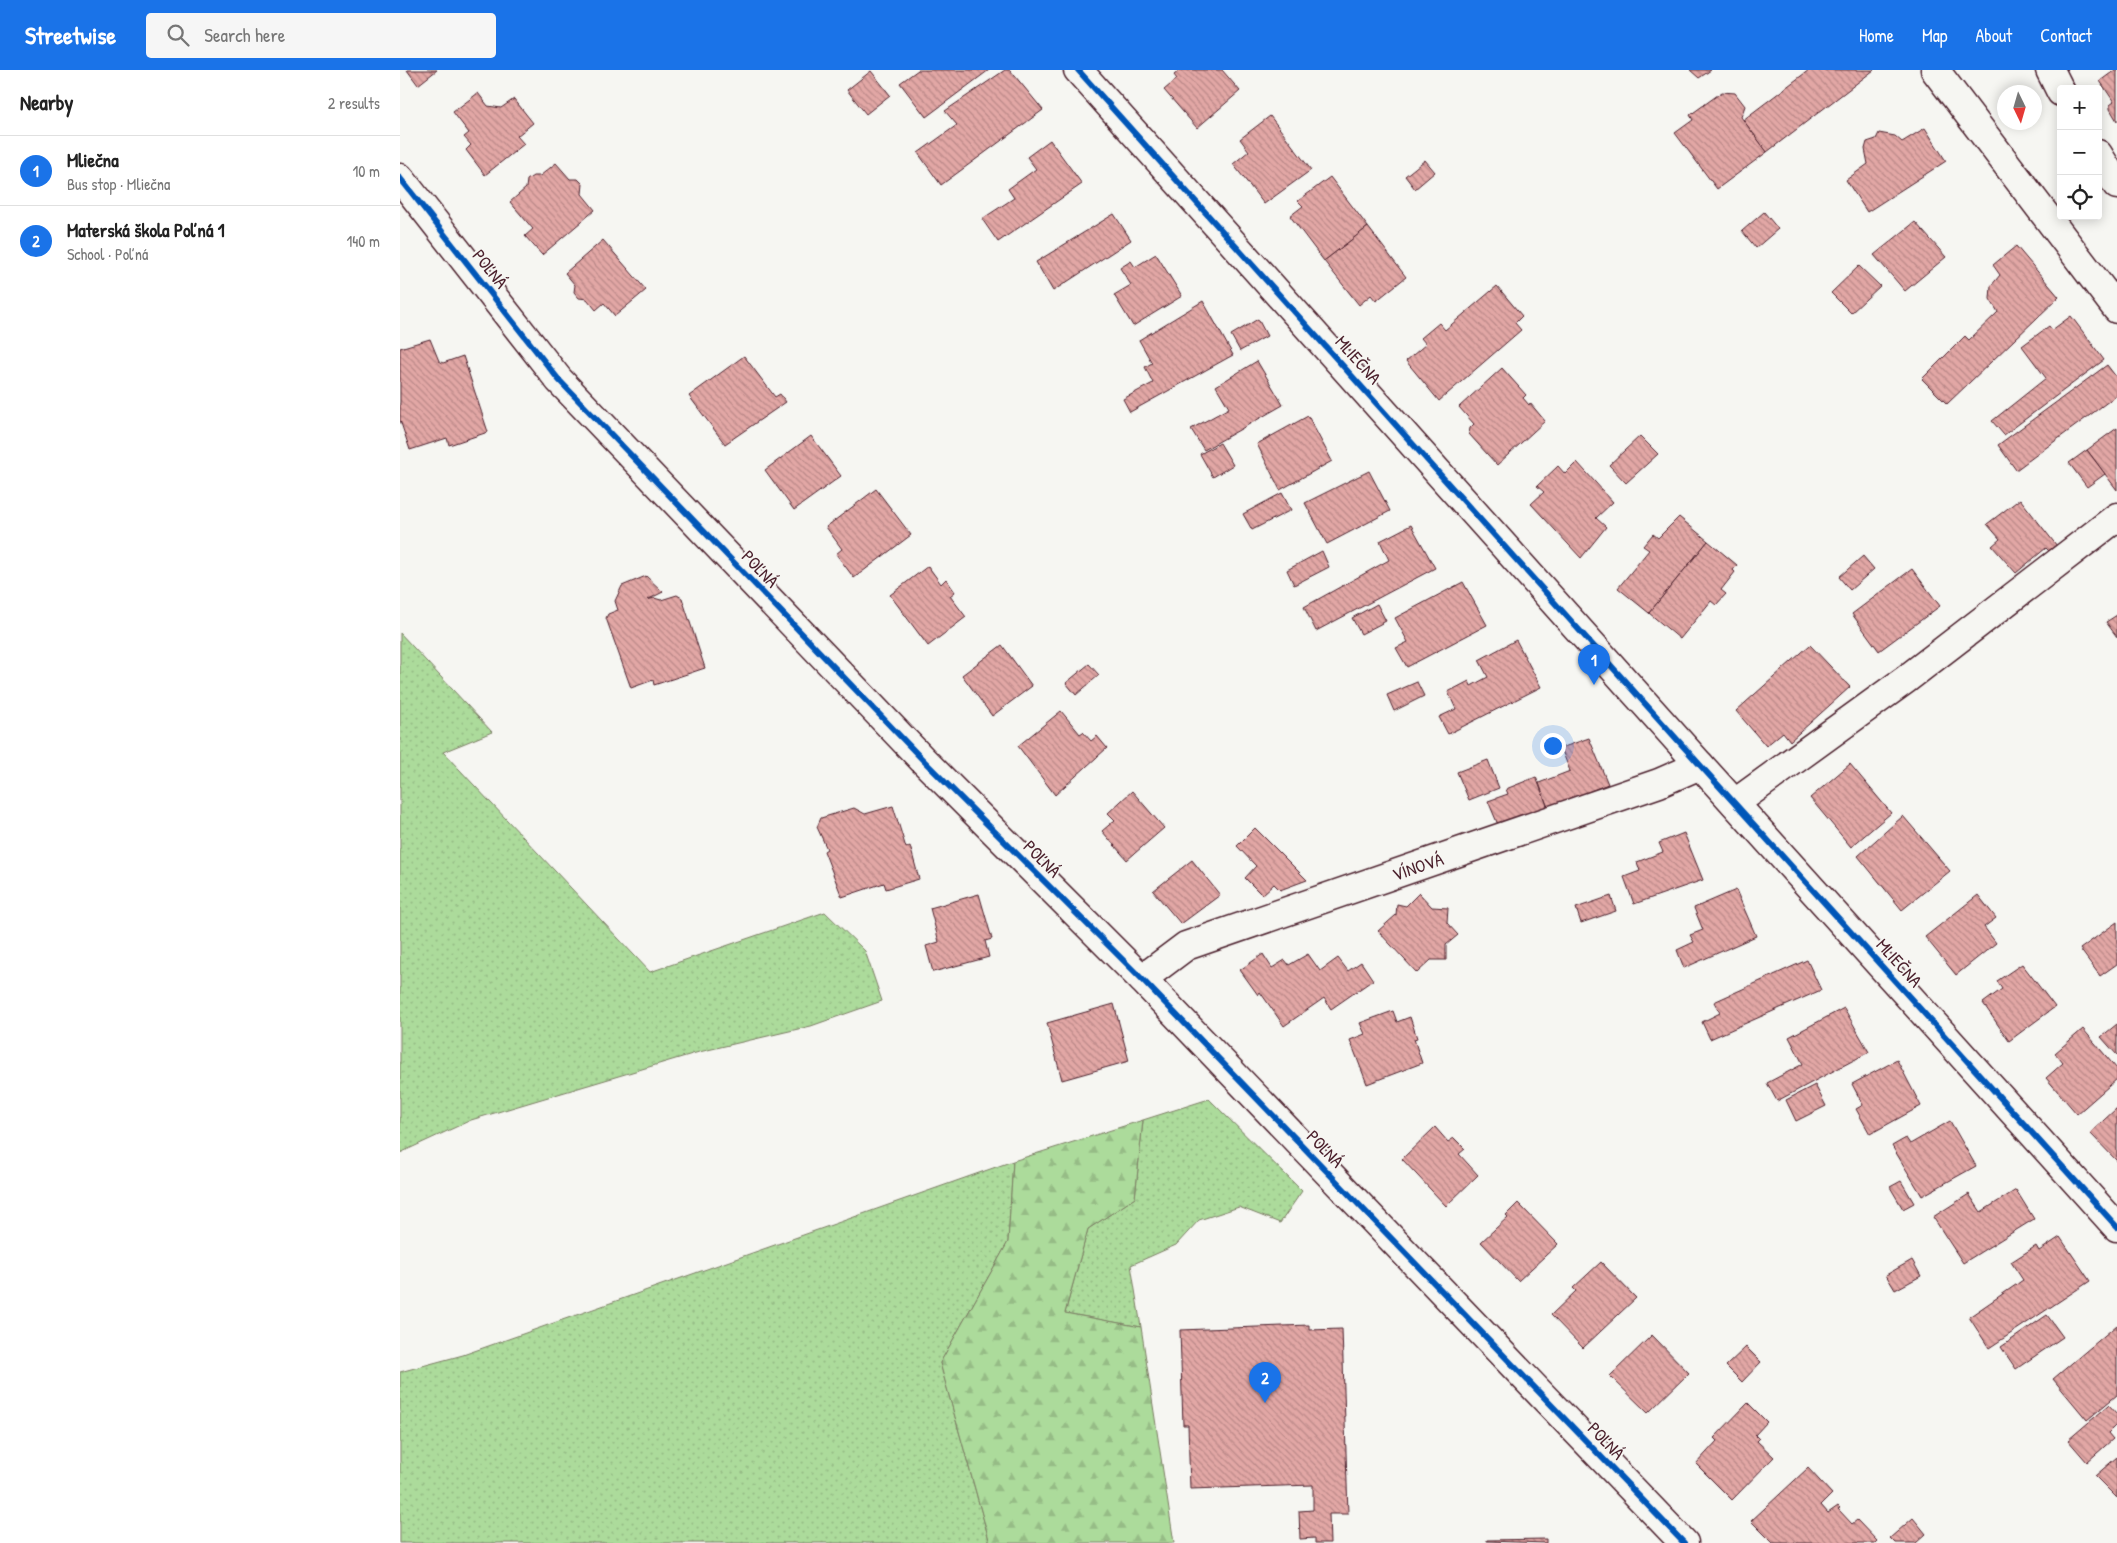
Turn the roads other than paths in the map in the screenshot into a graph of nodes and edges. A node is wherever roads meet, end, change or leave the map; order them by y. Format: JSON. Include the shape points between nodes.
{"nodes":[{"id":1,"x":1078,"y":70,"type":"edge"},
{"id":2,"x":1934,"y":70,"type":"edge"},
{"id":3,"x":2050,"y":70,"type":"edge"},
{"id":4,"x":2058,"y":85,"type":"edge"},
{"id":5,"x":2102,"y":161,"type":"edge"},
{"id":6,"x":400,"y":178,"type":"edge"},
{"id":7,"x":2117,"y":186,"type":"edge"},
{"id":8,"x":2117,"y":309,"type":"edge"},
{"id":9,"x":2117,"y":517,"type":"edge"},
{"id":10,"x":1700,"y":765,"type":"junction"},
{"id":11,"x":1735,"y":803,"type":"junction"},
{"id":12,"x":1142,"y":979,"type":"junction"},
{"id":13,"x":2117,"y":1227,"type":"edge"},
{"id":14,"x":1684,"y":1543,"type":"edge"}],
"edges":[{"from":1,"to":10,"type":"street","name":"MLIEČNA"},
{"from":2,"to":8,"type":"street"},
{"from":3,"to":4,"type":"street"},
{"from":5,"to":7,"type":"street"},
{"from":6,"to":12,"type":"street","name":"POĽNÁ","via":[[559,380],[923,760]]},
{"from":9,"to":11,"type":"street","via":[[1905,680]]},
{"from":10,"to":11,"type":"street","name":"MLIEČNA"},
{"from":10,"to":12,"type":"street","name":"VÍNOVÁ","via":[[1659,783],[1186,946]]},
{"from":11,"to":13,"type":"street","name":"MLIEČNA"},
{"from":12,"to":14,"type":"street","name":"POĽNÁ"}]}
